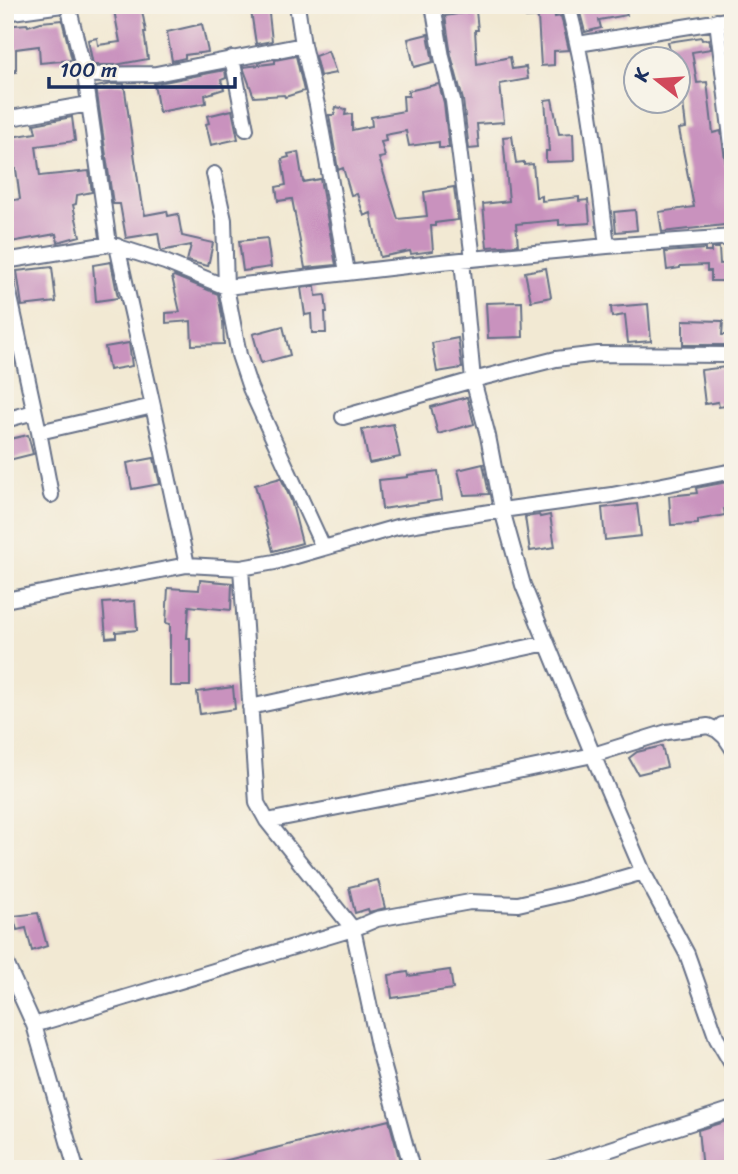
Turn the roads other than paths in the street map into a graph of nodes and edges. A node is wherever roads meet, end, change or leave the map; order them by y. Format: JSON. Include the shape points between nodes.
{"nodes":[{"id":1,"x":62,"y":5,"type":"edge"},
{"id":2,"x":68,"y":5,"type":"edge"},
{"id":3,"x":297,"y":5,"type":"edge"},
{"id":4,"x":433,"y":5,"type":"edge"},
{"id":5,"x":568,"y":5,"type":"edge"},
{"id":6,"x":5,"y":13,"type":"edge"},
{"id":7,"x":733,"y":19,"type":"edge"},
{"id":8,"x":717,"y":21,"type":"junction"},
{"id":9,"x":578,"y":44,"type":"junction"},
{"id":10,"x":303,"y":45,"type":"junction"},
{"id":11,"x":232,"y":58,"type":"junction"},
{"id":12,"x":85,"y":75,"type":"junction"},
{"id":13,"x":89,"y":104,"type":"junction"},
{"id":14,"x":5,"y":119,"type":"edge"},
{"id":15,"x":246,"y":129,"type":"dead end"},
{"id":16,"x":732,"y":151,"type":"edge"},
{"id":17,"x":214,"y":174,"type":"dead end"},
{"id":18,"x":733,"y":237,"type":"edge"},
{"id":19,"x":113,"y":245,"type":"junction"},
{"id":20,"x":607,"y":246,"type":"junction"},
{"id":21,"x":467,"y":260,"type":"junction"},
{"id":22,"x":5,"y":261,"type":"edge"},
{"id":23,"x":347,"y":272,"type":"junction"},
{"id":24,"x":5,"y":274,"type":"edge"},
{"id":25,"x":226,"y":287,"type":"junction"},
{"id":26,"x":733,"y":361,"type":"edge"},
{"id":27,"x":473,"y":380,"type":"junction"},
{"id":28,"x":153,"y":406,"type":"junction"},
{"id":29,"x":34,"y":412,"type":"junction"},
{"id":30,"x":343,"y":417,"type":"dead end"},
{"id":31,"x":5,"y":420,"type":"edge"},
{"id":32,"x":39,"y":432,"type":"junction"},
{"id":33,"x":733,"y":471,"type":"edge"},
{"id":34,"x":51,"y":495,"type":"dead end"},
{"id":35,"x":502,"y":510,"type":"junction"},
{"id":36,"x":323,"y":547,"type":"junction"},
{"id":37,"x":187,"y":565,"type":"junction"},
{"id":38,"x":241,"y":568,"type":"junction"},
{"id":39,"x":5,"y":600,"type":"edge"},
{"id":40,"x":547,"y":643,"type":"junction"},
{"id":41,"x":250,"y":707,"type":"junction"},
{"id":42,"x":733,"y":723,"type":"edge"},
{"id":43,"x":717,"y":730,"type":"junction"},
{"id":44,"x":733,"y":749,"type":"edge"},
{"id":45,"x":593,"y":755,"type":"junction"},
{"id":46,"x":267,"y":821,"type":"junction"},
{"id":47,"x":643,"y":872,"type":"junction"},
{"id":48,"x":353,"y":929,"type":"junction"},
{"id":49,"x":5,"y":961,"type":"edge"},
{"id":50,"x":34,"y":1025,"type":"junction"},
{"id":51,"x":733,"y":1066,"type":"edge"},
{"id":52,"x":733,"y":1109,"type":"edge"},
{"id":53,"x":76,"y":1169,"type":"edge"},
{"id":54,"x":412,"y":1169,"type":"edge"},
{"id":55,"x":550,"y":1169,"type":"edge"}],
"edges":[{"from":1,"to":6,"type":"street"},
{"from":2,"to":12,"type":"street"},
{"from":3,"to":10,"type":"street"},
{"from":4,"to":21,"type":"street","via":[[453,101]]},
{"from":5,"to":9,"type":"street"},
{"from":7,"to":8,"type":"street"},
{"from":8,"to":9,"type":"street"},
{"from":8,"to":16,"type":"street"},
{"from":9,"to":20,"type":"street"},
{"from":10,"to":11,"type":"street"},
{"from":10,"to":23,"type":"street"},
{"from":11,"to":12,"type":"street","via":[[156,74]]},
{"from":11,"to":15,"type":"street"},
{"from":12,"to":13,"type":"street"},
{"from":13,"to":14,"type":"street"},
{"from":13,"to":19,"type":"street"},
{"from":17,"to":25,"type":"street","via":[[224,220]]},
{"from":18,"to":20,"type":"street"},
{"from":19,"to":22,"type":"street"},
{"from":19,"to":25,"type":"street"},
{"from":19,"to":28,"type":"street"},
{"from":20,"to":21,"type":"street"},
{"from":21,"to":23,"type":"street"},
{"from":21,"to":27,"type":"street"},
{"from":23,"to":25,"type":"street"},
{"from":24,"to":29,"type":"street"},
{"from":25,"to":36,"type":"street","via":[[250,388]]},
{"from":26,"to":27,"type":"street","via":[[727,355],[598,354],[556,359]]},
{"from":27,"to":30,"type":"street"},
{"from":27,"to":35,"type":"street"},
{"from":28,"to":32,"type":"street"},
{"from":28,"to":37,"type":"street"},
{"from":29,"to":31,"type":"street"},
{"from":29,"to":32,"type":"street"},
{"from":32,"to":34,"type":"street"},
{"from":33,"to":35,"type":"street","via":[[612,495]]},
{"from":35,"to":36,"type":"street","via":[[397,527]]},
{"from":35,"to":40,"type":"street","via":[[523,585]]},
{"from":36,"to":38,"type":"street"},
{"from":37,"to":38,"type":"street"},
{"from":37,"to":39,"type":"street"},
{"from":38,"to":41,"type":"street"},
{"from":40,"to":41,"type":"street"},
{"from":40,"to":45,"type":"street"},
{"from":41,"to":46,"type":"street","via":[[257,803]]},
{"from":42,"to":43,"type":"street"},
{"from":43,"to":44,"type":"street"},
{"from":43,"to":45,"type":"street","via":[[708,726],[667,733]]},
{"from":45,"to":46,"type":"street"},
{"from":45,"to":47,"type":"street"},
{"from":46,"to":48,"type":"street"},
{"from":47,"to":48,"type":"street","via":[[518,904],[470,902],[377,919]]},
{"from":47,"to":51,"type":"street","via":[[687,954]]},
{"from":48,"to":50,"type":"street"},
{"from":48,"to":54,"type":"street","via":[[379,1050]]},
{"from":49,"to":50,"type":"street"},
{"from":50,"to":53,"type":"street"},
{"from":52,"to":55,"type":"street"}]}
